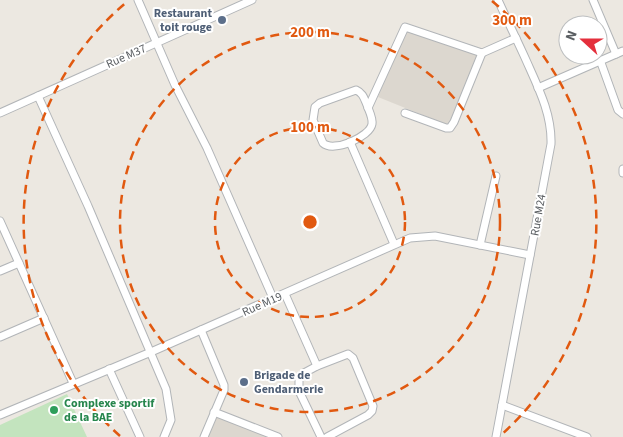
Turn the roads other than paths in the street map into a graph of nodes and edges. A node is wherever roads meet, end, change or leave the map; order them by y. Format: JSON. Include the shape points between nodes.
{"nodes":[{"id":1,"x":138,"y":0,"type":"edge"},
{"id":2,"x":252,"y":0,"type":"edge"},
{"id":3,"x":498,"y":0,"type":"edge"},
{"id":4,"x":593,"y":0,"type":"edge"},
{"id":5,"x":516,"y":38,"type":"junction"},
{"id":6,"x":157,"y":43,"type":"junction"},
{"id":7,"x":619,"y":52,"type":"edge"},
{"id":8,"x":482,"y":53,"type":"junction"},
{"id":9,"x":589,"y":65,"type":"edge"},
{"id":10,"x":602,"y":65,"type":"edge"},
{"id":11,"x":538,"y":88,"type":"junction"},
{"id":12,"x":38,"y":96,"type":"junction"},
{"id":13,"x":368,"y":108,"type":"junction"},
{"id":14,"x":0,"y":113,"type":"edge"},
{"id":15,"x":405,"y":113,"type":"dead end"},
{"id":16,"x":623,"y":114,"type":"edge"},
{"id":17,"x":350,"y":142,"type":"junction"},
{"id":18,"x":623,"y":169,"type":"edge"},
{"id":19,"x":623,"y":173,"type":"edge"},
{"id":20,"x":496,"y":176,"type":"dead end"},
{"id":21,"x":0,"y":221,"type":"edge"},
{"id":22,"x":394,"y":244,"type":"junction"},
{"id":23,"x":480,"y":245,"type":"junction"},
{"id":24,"x":530,"y":255,"type":"junction"},
{"id":25,"x":19,"y":262,"type":"junction"},
{"id":26,"x":0,"y":271,"type":"edge"},
{"id":27,"x":285,"y":294,"type":"junction"},
{"id":28,"x":273,"y":298,"type":"junction"},
{"id":29,"x":44,"y":318,"type":"junction"},
{"id":30,"x":202,"y":330,"type":"junction"},
{"id":31,"x":0,"y":337,"type":"edge"},
{"id":32,"x":151,"y":352,"type":"junction"},
{"id":33,"x":317,"y":366,"type":"junction"},
{"id":34,"x":109,"y":369,"type":"junction"},
{"id":35,"x":73,"y":383,"type":"junction"},
{"id":36,"x":502,"y":405,"type":"junction"},
{"id":37,"x":214,"y":412,"type":"junction"},
{"id":38,"x":0,"y":415,"type":"edge"},
{"id":39,"x":140,"y":437,"type":"edge"},
{"id":40,"x":164,"y":437,"type":"edge"},
{"id":41,"x":204,"y":437,"type":"edge"},
{"id":42,"x":278,"y":437,"type":"edge"},
{"id":43,"x":321,"y":437,"type":"edge"},
{"id":44,"x":327,"y":437,"type":"edge"},
{"id":45,"x":496,"y":437,"type":"edge"},
{"id":46,"x":587,"y":437,"type":"edge"}],
"edges":[{"from":1,"to":6,"type":"street"},
{"from":2,"to":6,"type":"street","name":"Rue M37"},
{"from":3,"to":5,"type":"street","name":"Rue M24"},
{"from":4,"to":7,"type":"street"},
{"from":5,"to":8,"type":"street"},
{"from":5,"to":11,"type":"street","name":"Rue M24"},
{"from":6,"to":12,"type":"street","name":"Rue M37"},
{"from":6,"to":28,"type":"street"},
{"from":8,"to":13,"type":"street","via":[[405,27]]},
{"from":8,"to":15,"type":"street","via":[[450,128]]},
{"from":9,"to":11,"type":"street"},
{"from":10,"to":16,"type":"street","via":[[618,110]]},
{"from":11,"to":24,"type":"street","name":"Rue M24","via":[[551,136]]},
{"from":12,"to":14,"type":"street","name":"Rue M37"},
{"from":12,"to":32,"type":"street"},
{"from":13,"to":17,"type":"street","via":[[372,126]]},
{"from":13,"to":17,"type":"street","via":[[356,90],[315,107],[313,120],[323,143],[330,147]]},
{"from":17,"to":22,"type":"street"},
{"from":18,"to":19,"type":"street"},
{"from":20,"to":23,"type":"street"},
{"from":21,"to":25,"type":"street"},
{"from":22,"to":23,"type":"street","name":"Rue M19","via":[[410,238],[435,236]]},
{"from":22,"to":27,"type":"street","name":"Rue M19"},
{"from":23,"to":24,"type":"street","name":"Rue M19"},
{"from":24,"to":36,"type":"street","name":"Rue M24"},
{"from":25,"to":26,"type":"street"},
{"from":25,"to":29,"type":"street"},
{"from":27,"to":28,"type":"street","name":"Rue M19"},
{"from":27,"to":33,"type":"street"},
{"from":28,"to":30,"type":"street","name":"Rue M19"},
{"from":29,"to":31,"type":"street"},
{"from":29,"to":35,"type":"street"},
{"from":30,"to":32,"type":"street","name":"Rue M19"},
{"from":30,"to":37,"type":"street","via":[[224,385]]},
{"from":32,"to":34,"type":"street","name":"Rue M19"},
{"from":32,"to":40,"type":"street","via":[[170,408],[170,426]]},
{"from":33,"to":43,"type":"street","via":[[304,373],[298,387]]},
{"from":33,"to":44,"type":"street","via":[[345,355],[351,356],[373,406],[368,415]]},
{"from":34,"to":35,"type":"street","name":"Rue M19"},
{"from":34,"to":39,"type":"street"},
{"from":35,"to":38,"type":"street","name":"Rue M19"},
{"from":36,"to":45,"type":"street","name":"Rue M24"},
{"from":36,"to":46,"type":"street"},
{"from":37,"to":41,"type":"street"},
{"from":37,"to":42,"type":"street"}]}
